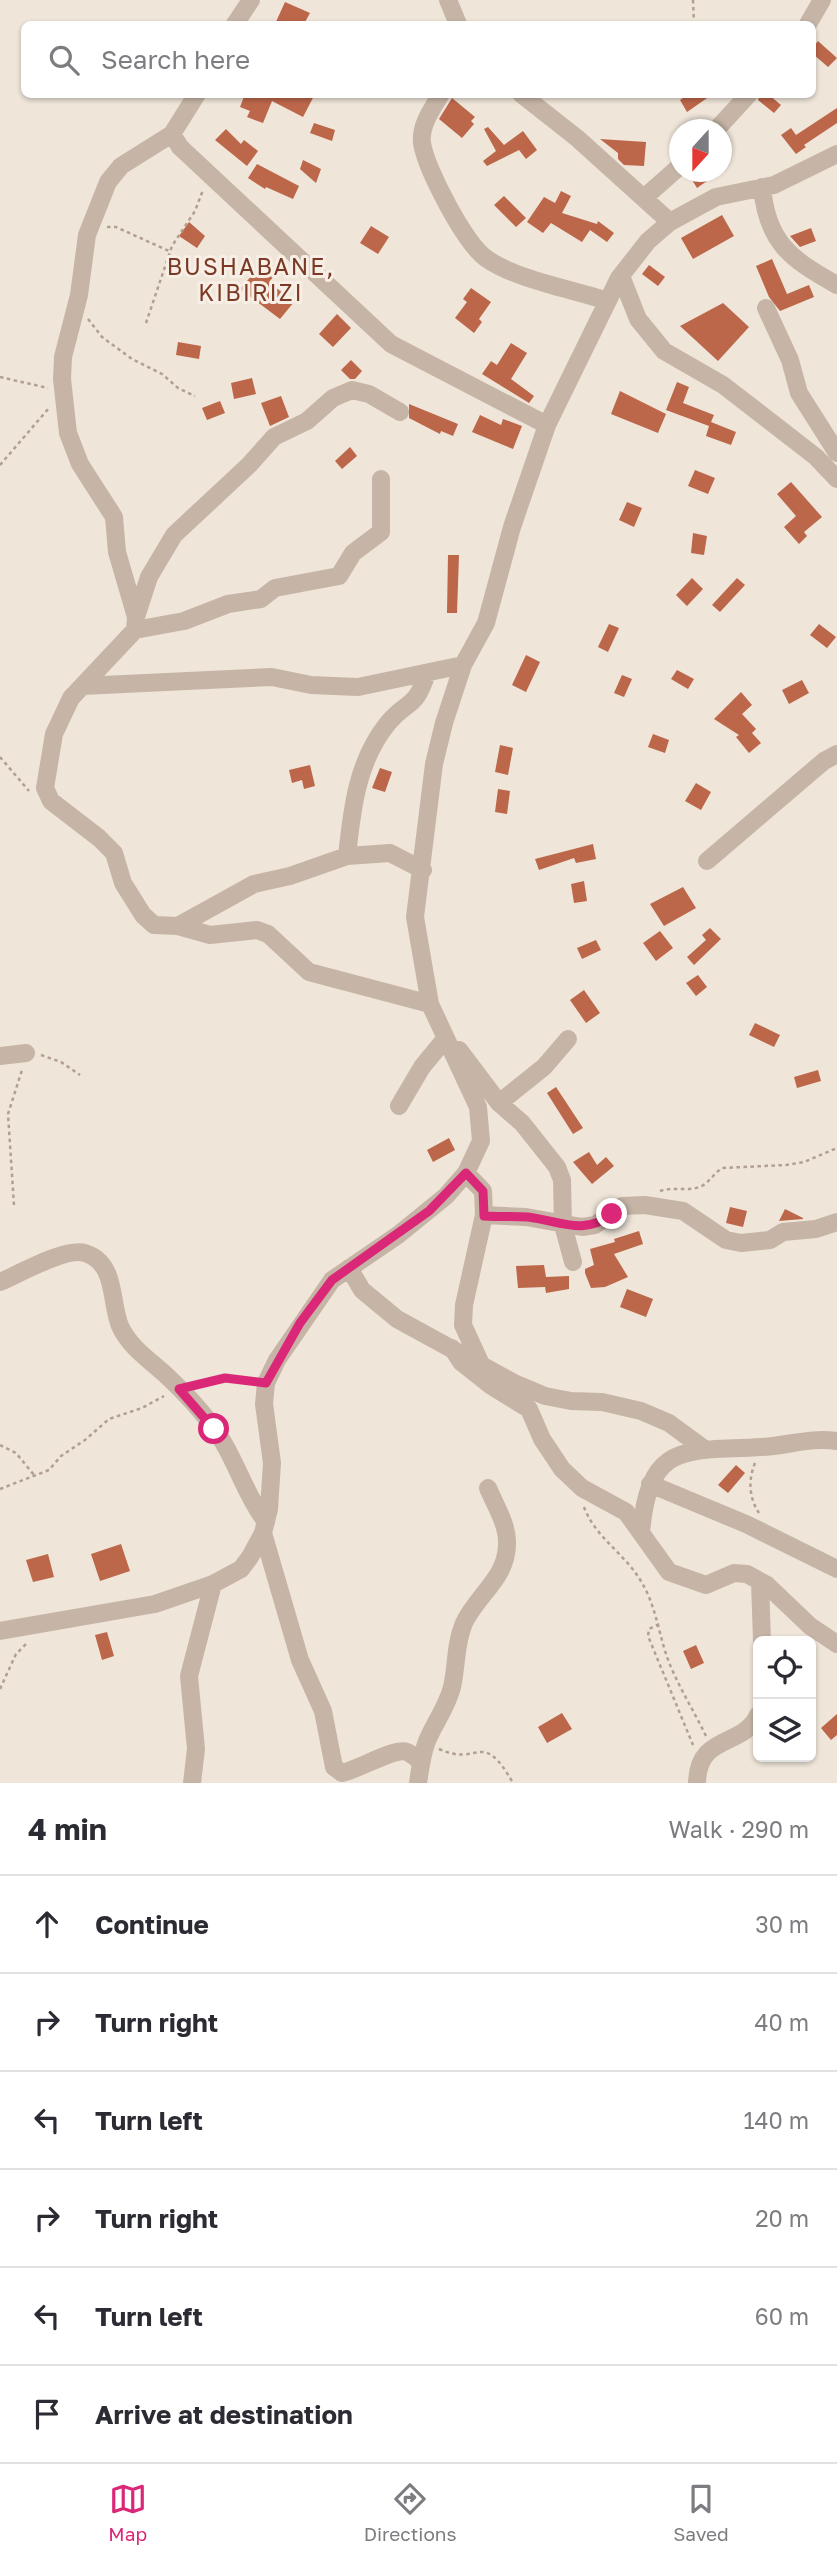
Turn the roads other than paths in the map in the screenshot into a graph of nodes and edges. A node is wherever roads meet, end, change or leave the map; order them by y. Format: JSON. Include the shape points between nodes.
{"nodes":[{"id":1,"x":251,"y":0,"type":"edge"},
{"id":2,"x":448,"y":0,"type":"edge"},
{"id":3,"x":822,"y":0,"type":"edge"},
{"id":4,"x":237,"y":21,"type":"edge"},
{"id":5,"x":456,"y":21,"type":"edge"},
{"id":6,"x":810,"y":21,"type":"edge"},
{"id":7,"x":194,"y":98,"type":"edge"},
{"id":8,"x":438,"y":98,"type":"edge"},
{"id":9,"x":527,"y":98,"type":"edge"},
{"id":10,"x":745,"y":98,"type":"edge"},
{"id":11,"x":726,"y":119,"type":"edge"},
{"id":12,"x":172,"y":134,"type":"junction"},
{"id":13,"x":837,"y":154,"type":"edge"},
{"id":14,"x":669,"y":176,"type":"edge"},
{"id":15,"x":762,"y":187,"type":"junction"},
{"id":16,"x":645,"y":197,"type":"junction"},
{"id":17,"x":670,"y":222,"type":"junction"},
{"id":18,"x":621,"y":276,"type":"junction"},
{"id":19,"x":837,"y":285,"type":"edge"},
{"id":20,"x":608,"y":301,"type":"junction"},
{"id":21,"x":766,"y":308,"type":"dead end"},
{"id":22,"x":400,"y":412,"type":"dead end"},
{"id":23,"x":547,"y":425,"type":"junction"},
{"id":24,"x":837,"y":453,"type":"edge"},
{"id":25,"x":381,"y":479,"type":"dead end"},
{"id":26,"x":837,"y":479,"type":"edge"},
{"id":27,"x":136,"y":623,"type":"junction"},
{"id":28,"x":463,"y":666,"type":"junction"},
{"id":29,"x":427,"y":673,"type":"junction"},
{"id":30,"x":82,"y":686,"type":"junction"},
{"id":31,"x":837,"y":754,"type":"edge"},
{"id":32,"x":347,"y":856,"type":"junction"},
{"id":33,"x":707,"y":861,"type":"dead end"},
{"id":34,"x":422,"y":870,"type":"junction"},
{"id":35,"x":177,"y":926,"type":"junction"},
{"id":36,"x":430,"y":1004,"type":"junction"},
{"id":37,"x":443,"y":1034,"type":"junction"},
{"id":38,"x":568,"y":1039,"type":"dead end"},
{"id":39,"x":26,"y":1053,"type":"road end"},
{"id":40,"x":0,"y":1056,"type":"edge"},
{"id":41,"x":499,"y":1103,"type":"junction"},
{"id":42,"x":400,"y":1107,"type":"dead end"},
{"id":43,"x":466,"y":1173,"type":"junction"},
{"id":44,"x":484,"y":1216,"type":"junction"},
{"id":45,"x":837,"y":1222,"type":"edge"},
{"id":46,"x":563,"y":1225,"type":"junction"},
{"id":47,"x":573,"y":1262,"type":"dead end"},
{"id":48,"x":349,"y":1268,"type":"junction"},
{"id":49,"x":0,"y":1282,"type":"edge"},
{"id":50,"x":452,"y":1348,"type":"junction"},
{"id":51,"x":480,"y":1362,"type":"junction"},
{"id":52,"x":837,"y":1441,"type":"edge"},
{"id":53,"x":703,"y":1448,"type":"junction"},
{"id":54,"x":650,"y":1484,"type":"junction"},
{"id":55,"x":488,"y":1488,"type":"dead end"},
{"id":56,"x":265,"y":1528,"type":"junction"},
{"id":57,"x":640,"y":1533,"type":"junction"},
{"id":58,"x":837,"y":1569,"type":"edge"},
{"id":59,"x":760,"y":1582,"type":"junction"},
{"id":60,"x":214,"y":1584,"type":"junction"},
{"id":61,"x":0,"y":1631,"type":"edge"},
{"id":62,"x":762,"y":1636,"type":"edge"},
{"id":63,"x":837,"y":1644,"type":"edge"},
{"id":64,"x":753,"y":1720,"type":"edge"},
{"id":65,"x":421,"y":1762,"type":"junction"},
{"id":66,"x":192,"y":1783,"type":"edge"},
{"id":67,"x":418,"y":1783,"type":"edge"},
{"id":68,"x":697,"y":1783,"type":"edge"}],
"edges":[{"from":1,"to":4,"type":"street"},
{"from":2,"to":5,"type":"street"},
{"from":3,"to":6,"type":"street"},
{"from":7,"to":12,"type":"street"},
{"from":8,"to":20,"type":"street","via":[[426,118],[422,143],[469,242],[487,259],[519,273]]},
{"from":9,"to":16,"type":"street"},
{"from":10,"to":11,"type":"street"},
{"from":12,"to":23,"type":"street","via":[[180,148],[391,344]]},
{"from":12,"to":27,"type":"street","via":[[114,172],[90,224],[63,357],[68,433],[80,464],[114,517],[117,552]]},
{"from":13,"to":15,"type":"street","via":[[798,176]]},
{"from":14,"to":16,"type":"street"},
{"from":15,"to":17,"type":"street","via":[[716,197]]},
{"from":15,"to":19,"type":"street","via":[[768,225],[777,239],[789,254]]},
{"from":16,"to":17,"type":"street"},
{"from":17,"to":18,"type":"street","via":[[648,241]]},
{"from":18,"to":20,"type":"street"},
{"from":18,"to":26,"type":"street","via":[[638,320],[664,351],[723,385],[816,457]]},
{"from":20,"to":23,"type":"street"},
{"from":21,"to":24,"type":"street","via":[[790,360],[799,393]]},
{"from":22,"to":27,"type":"street","via":[[352,390],[274,438],[174,535],[149,577]]},
{"from":23,"to":28,"type":"street","via":[[486,623]]},
{"from":25,"to":27,"type":"street","via":[[381,532],[354,553],[340,576],[275,588],[261,599],[228,604],[184,621]]},
{"from":27,"to":30,"type":"street"},
{"from":28,"to":29,"type":"street"},
{"from":28,"to":34,"type":"street","via":[[434,764]]},
{"from":29,"to":30,"type":"street","via":[[358,687],[272,677]]},
{"from":29,"to":32,"type":"street","via":[[416,700],[389,722],[362,773],[352,805]]},
{"from":30,"to":35,"type":"street","via":[[71,698],[49,748],[45,788],[51,801],[114,853],[123,883],[143,915],[154,925]]},
{"from":31,"to":33,"type":"street"},
{"from":32,"to":34,"type":"street","via":[[390,853]]},
{"from":32,"to":35,"type":"street","via":[[254,884]]},
{"from":34,"to":36,"type":"street","via":[[415,917]]},
{"from":35,"to":36,"type":"street","via":[[210,935],[257,930],[277,940],[309,972]]},
{"from":36,"to":37,"type":"street"},
{"from":37,"to":41,"type":"street"},
{"from":37,"to":42,"type":"street"},
{"from":37,"to":43,"type":"street","via":[[478,1107],[481,1141]]},
{"from":38,"to":41,"type":"street","via":[[544,1067]]},
{"from":39,"to":40,"type":"street"},
{"from":41,"to":46,"type":"street","via":[[522,1123],[557,1167],[562,1180]]},
{"from":43,"to":44,"type":"street","via":[[483,1191]]},
{"from":43,"to":48,"type":"street","via":[[429,1211]]},
{"from":44,"to":46,"type":"street","via":[[526,1217]]},
{"from":44,"to":51,"type":"street","via":[[463,1325]]},
{"from":45,"to":46,"type":"street","via":[[783,1232],[770,1240],[733,1242],[683,1211],[645,1205],[622,1206],[595,1225]]},
{"from":46,"to":47,"type":"street"},
{"from":48,"to":50,"type":"street","via":[[375,1304]]},
{"from":48,"to":56,"type":"street","via":[[332,1280],[300,1323],[266,1383],[264,1404],[272,1463]]},
{"from":49,"to":56,"type":"street","via":[[70,1252],[86,1252],[101,1263],[111,1282],[120,1326],[132,1345],[206,1417],[223,1441]]},
{"from":50,"to":51,"type":"street"},
{"from":50,"to":57,"type":"street","via":[[461,1362],[490,1385],[529,1409],[542,1439],[576,1483],[626,1512]]},
{"from":51,"to":53,"type":"street","via":[[545,1396],[620,1405],[651,1415]]},
{"from":52,"to":53,"type":"street"},
{"from":53,"to":54,"type":"street","via":[[674,1457]]},
{"from":54,"to":57,"type":"street"},
{"from":54,"to":58,"type":"street"},
{"from":55,"to":65,"type":"street","via":[[508,1544],[493,1586],[464,1624],[447,1704]]},
{"from":56,"to":60,"type":"street","via":[[241,1569]]},
{"from":56,"to":65,"type":"street","via":[[300,1660],[323,1710],[334,1767],[342,1773],[355,1770],[396,1751],[405,1751]]},
{"from":57,"to":59,"type":"street","via":[[659,1562],[681,1579],[706,1585],[734,1573]]},
{"from":59,"to":62,"type":"street"},
{"from":59,"to":63,"type":"street"},
{"from":60,"to":61,"type":"street","via":[[155,1604]]},
{"from":60,"to":66,"type":"street","via":[[189,1676],[196,1749]]},
{"from":64,"to":68,"type":"street","via":[[712,1748],[699,1765]]},
{"from":65,"to":67,"type":"street"}]}
